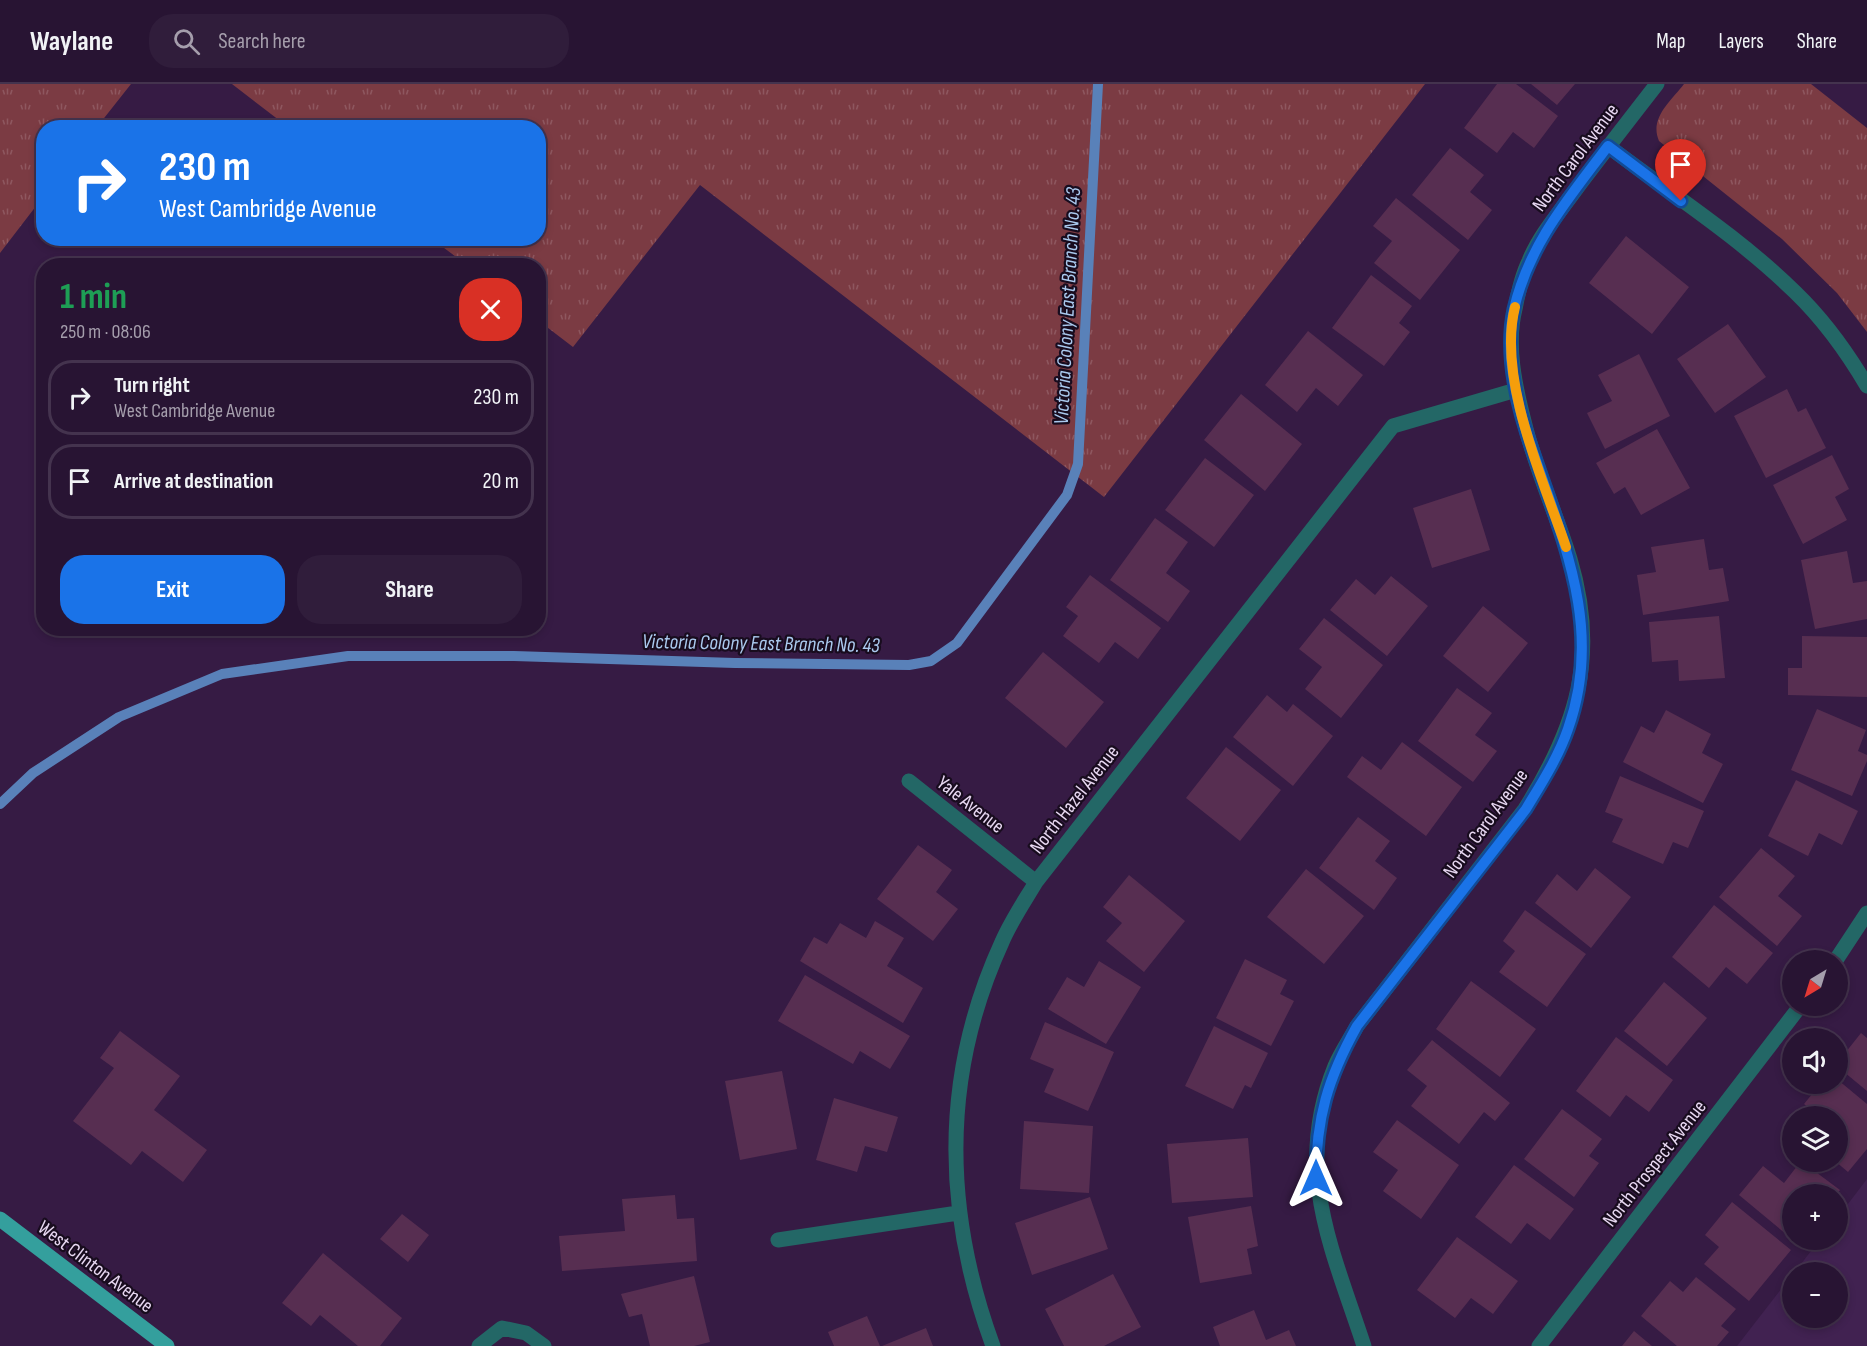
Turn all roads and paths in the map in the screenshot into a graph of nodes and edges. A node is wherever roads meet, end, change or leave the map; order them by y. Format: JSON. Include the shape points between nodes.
{"nodes":[{"id":1,"x":1657,"y":84,"type":"edge"},
{"id":2,"x":1608,"y":146,"type":"junction"},
{"id":3,"x":1867,"y":386,"type":"edge"},
{"id":4,"x":1516,"y":390,"type":"junction"},
{"id":5,"x":909,"y":781,"type":"dead end"},
{"id":6,"x":1036,"y":882,"type":"junction"},
{"id":7,"x":1867,"y":913,"type":"edge"},
{"id":8,"x":1843,"y":950,"type":"edge"},
{"id":9,"x":1793,"y":1016,"type":"edge"},
{"id":10,"x":958,"y":1213,"type":"junction"},
{"id":11,"x":0,"y":1219,"type":"edge"},
{"id":12,"x":778,"y":1240,"type":"dead end"},
{"id":13,"x":166,"y":1346,"type":"edge"},
{"id":14,"x":479,"y":1346,"type":"edge"},
{"id":15,"x":543,"y":1346,"type":"edge"},
{"id":16,"x":993,"y":1346,"type":"edge"},
{"id":17,"x":1364,"y":1346,"type":"edge"},
{"id":18,"x":1539,"y":1346,"type":"edge"}],
"edges":[{"from":1,"to":2,"type":"street","name":"North Carol Avenue"},
{"from":2,"to":3,"type":"street","via":[[1796,292],[1832,334]]},
{"from":2,"to":4,"type":"street","name":"North Carol Avenue","via":[[1529,260],[1514,311],[1512,351]]},
{"from":4,"to":6,"type":"street","name":"North Hazel Avenue","via":[[1393,426]]},
{"from":4,"to":17,"type":"street","name":"North Carol Avenue","via":[[1581,606],[1583,654],[1578,694],[1568,730],[1526,809],[1357,1026],[1335,1065],[1316,1140],[1316,1178],[1322,1215]]},
{"from":5,"to":6,"type":"street","name":"Yale Avenue"},
{"from":6,"to":10,"type":"street","name":"North Hazel Avenue","via":[[1002,941],[975,1015],[958,1088],[954,1150]]},
{"from":7,"to":8,"type":"street"},
{"from":9,"to":18,"type":"street","name":"North Prospect Avenue"},
{"from":10,"to":12,"type":"street"},
{"from":10,"to":16,"type":"street","name":"North Hazel Avenue","via":[[968,1266]]},
{"from":11,"to":13,"type":"main road","name":"West Clinton Avenue"},
{"from":14,"to":15,"type":"street","via":[[502,1328],[526,1333]]}]}
